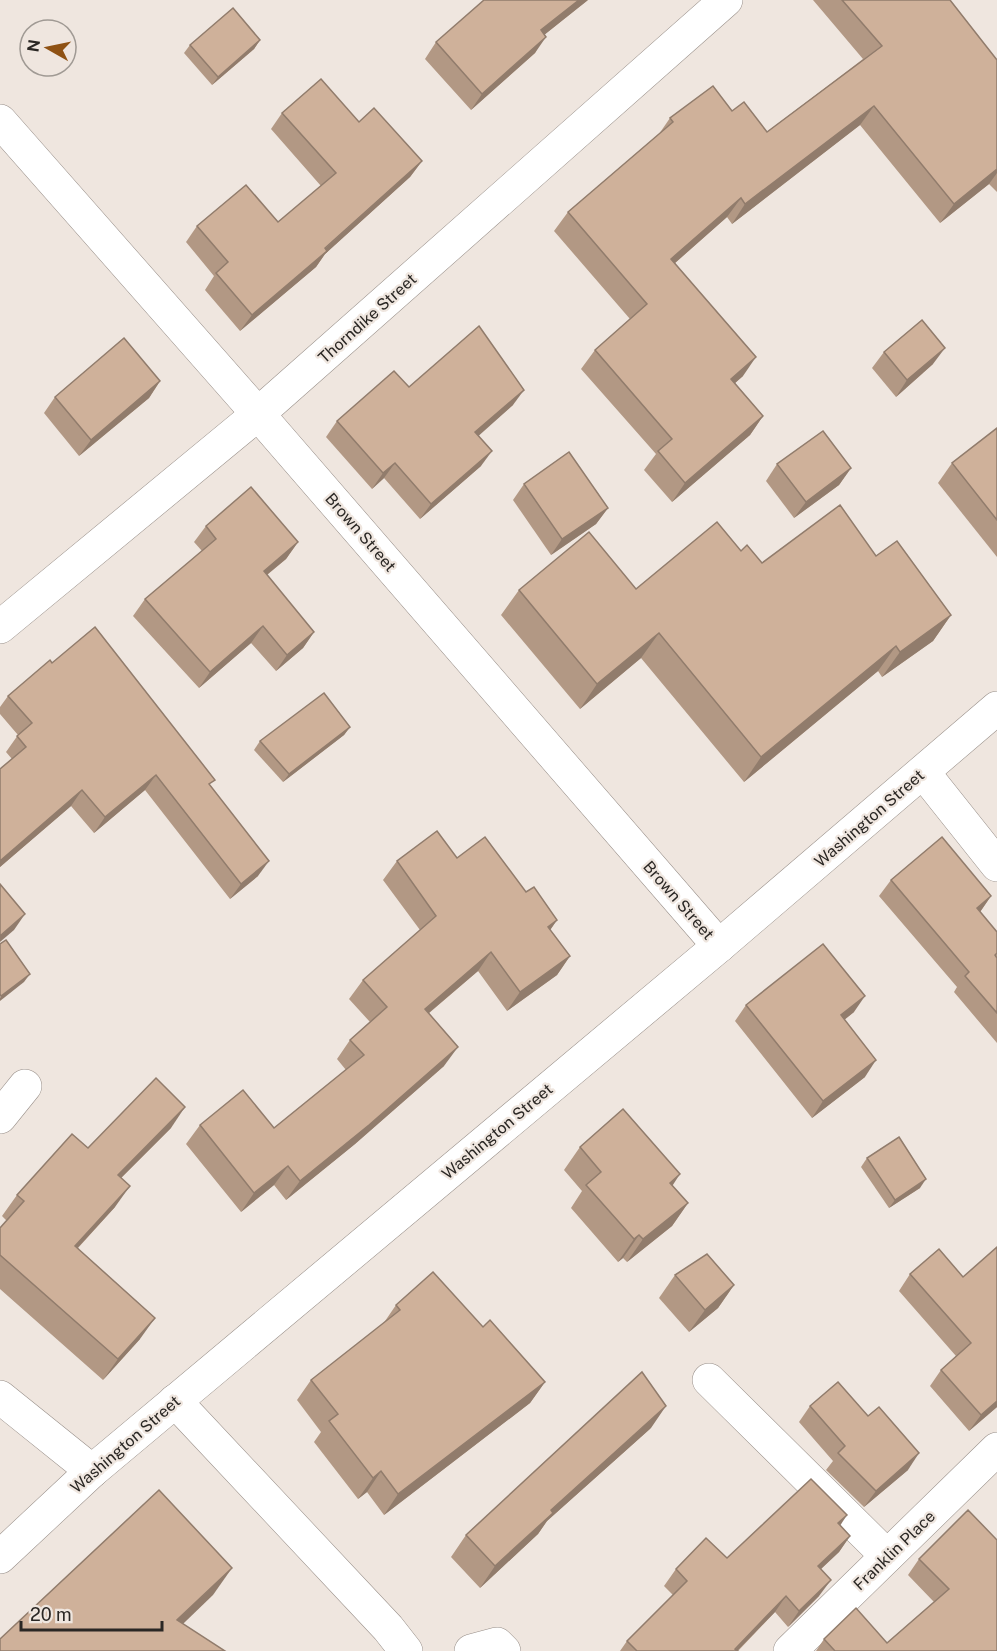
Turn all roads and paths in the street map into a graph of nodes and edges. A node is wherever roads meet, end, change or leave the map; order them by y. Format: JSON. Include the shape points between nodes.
{"nodes":[{"id":1,"x":726,"y":0,"type":"edge"},
{"id":2,"x":0,"y":120,"type":"edge"},
{"id":3,"x":258,"y":414,"type":"junction"},
{"id":4,"x":0,"y":627,"type":"edge"},
{"id":5,"x":997,"y":708,"type":"edge"},
{"id":6,"x":923,"y":772,"type":"junction"},
{"id":7,"x":997,"y":865,"type":"edge"},
{"id":8,"x":719,"y":946,"type":"junction"},
{"id":9,"x":25,"y":1086,"type":"dead end"},
{"id":10,"x":0,"y":1117,"type":"edge"},
{"id":11,"x":709,"y":1380,"type":"dead end"},
{"id":12,"x":0,"y":1397,"type":"edge"},
{"id":13,"x":175,"y":1401,"type":"junction"},
{"id":14,"x":993,"y":1462,"type":"edge"},
{"id":15,"x":92,"y":1471,"type":"junction"},
{"id":16,"x":1,"y":1555,"type":"edge"},
{"id":17,"x":888,"y":1556,"type":"junction"},
{"id":18,"x":406,"y":1651,"type":"edge"},
{"id":19,"x":471,"y":1651,"type":"edge"},
{"id":20,"x":504,"y":1651,"type":"edge"},
{"id":21,"x":790,"y":1651,"type":"edge"}],
"edges":[{"from":1,"to":3,"type":"street","name":"Thorndike Street"},
{"from":2,"to":3,"type":"street","name":"Brown Street"},
{"from":3,"to":4,"type":"street","name":"Thorndike Street"},
{"from":3,"to":8,"type":"street","name":"Brown Street"},
{"from":5,"to":6,"type":"street","name":"Washington Street"},
{"from":6,"to":7,"type":"street"},
{"from":6,"to":8,"type":"street","name":"Washington Street"},
{"from":8,"to":13,"type":"street","name":"Washington Street"},
{"from":9,"to":10,"type":"street"},
{"from":11,"to":17,"type":"street"},
{"from":12,"to":15,"type":"street"},
{"from":13,"to":15,"type":"street","name":"Washington Street"},
{"from":13,"to":18,"type":"street"},
{"from":14,"to":17,"type":"street","name":"Franklin Place"},
{"from":15,"to":16,"type":"street","name":"Washington Street"},
{"from":17,"to":21,"type":"street","name":"Franklin Place"},
{"from":19,"to":20,"type":"street","via":[[497,1644]]}]}
